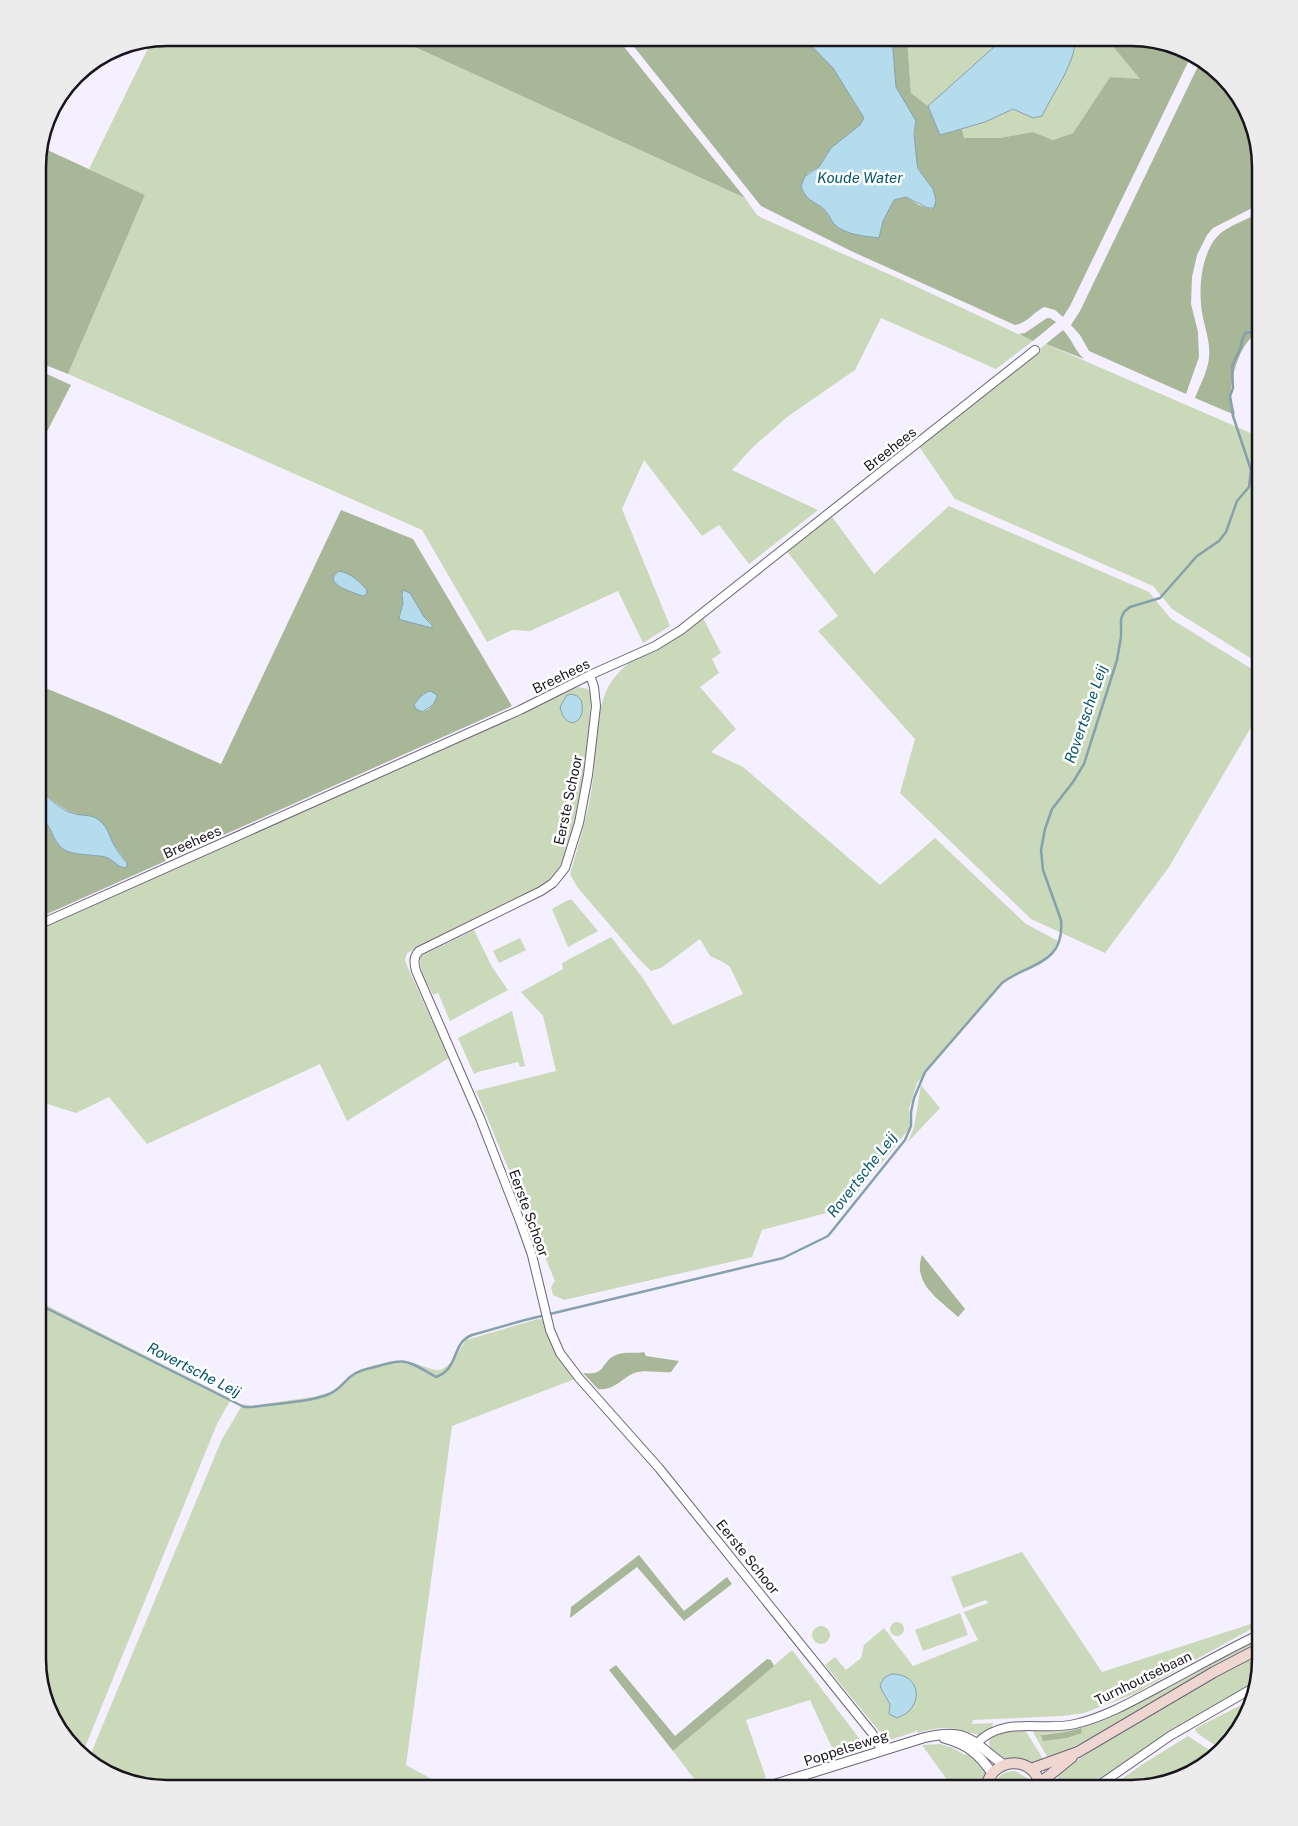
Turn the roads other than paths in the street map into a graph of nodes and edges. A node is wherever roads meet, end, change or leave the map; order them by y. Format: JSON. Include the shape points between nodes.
{"nodes":[{"id":1,"x":1035,"y":350,"type":"dead end"},
{"id":2,"x":590,"y":675,"type":"junction"},
{"id":3,"x":46,"y":921,"type":"edge"},
{"id":4,"x":1252,"y":1638,"type":"edge"},
{"id":5,"x":1252,"y":1652,"type":"edge"},
{"id":6,"x":1248,"y":1691,"type":"edge"},
{"id":7,"x":939,"y":1736,"type":"junction"},
{"id":8,"x":977,"y":1743,"type":"junction"},
{"id":9,"x":882,"y":1751,"type":"junction"},
{"id":10,"x":1078,"y":1752,"type":"junction"},
{"id":11,"x":1004,"y":1765,"type":"junction"},
{"id":12,"x":1031,"y":1769,"type":"junction"},
{"id":13,"x":992,"y":1773,"type":"junction"},
{"id":14,"x":790,"y":1780,"type":"edge"},
{"id":15,"x":988,"y":1780,"type":"edge"},
{"id":16,"x":1037,"y":1780,"type":"edge"},
{"id":17,"x":1048,"y":1780,"type":"edge"},
{"id":18,"x":1107,"y":1780,"type":"edge"}],
"edges":[{"from":1,"to":2,"type":"street","name":"Breehees","via":[[681,630],[655,646]]},
{"from":2,"to":3,"type":"street","name":"Breehees","via":[[520,710]]},
{"from":2,"to":9,"type":"street","name":"Eerste Schoor","via":[[596,706],[588,776],[579,823],[565,868],[553,883],[541,891],[419,950],[415,955],[416,971],[480,1118],[520,1221],[554,1341],[569,1367],[660,1468],[872,1732]]},
{"from":4,"to":8,"type":"street","name":"Turnhoutsebaan","via":[[1135,1700],[1090,1719],[1069,1725],[999,1728]]},
{"from":5,"to":10,"type":"main road","name":"Turnhoutsebaan"},
{"from":6,"to":18,"type":"street","via":[[1170,1736]]},
{"from":7,"to":8,"type":"street","name":"Poppelseweg","via":[[957,1734]]},
{"from":7,"to":9,"type":"street","name":"Poppelseweg"},
{"from":7,"to":13,"type":"street","via":[[971,1749]]},
{"from":8,"to":11,"type":"street","name":"Poppelseweg"},
{"from":9,"to":14,"type":"street","name":"Poppelseweg"},
{"from":10,"to":12,"type":"main road","name":"Turnhoutsebaan"},
{"from":10,"to":17,"type":"main road","name":"Turnhoutsebaan"},
{"from":11,"to":12,"type":"main road","via":[[1018,1763]]},
{"from":11,"to":13,"type":"main road"},
{"from":12,"to":16,"type":"main road"},
{"from":13,"to":15,"type":"main road"}]}
